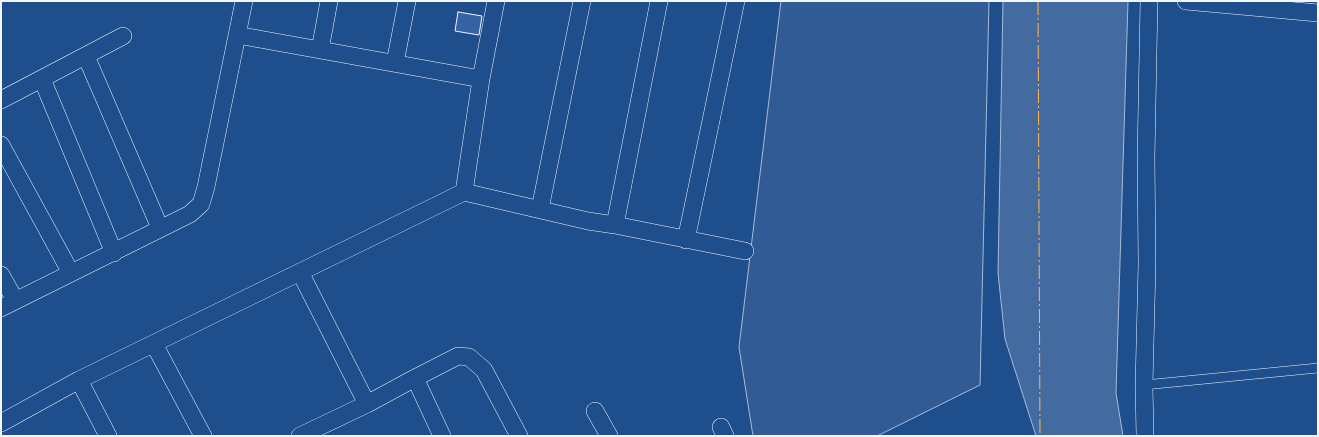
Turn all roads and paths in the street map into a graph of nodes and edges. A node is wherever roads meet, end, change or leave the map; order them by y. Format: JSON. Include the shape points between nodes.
{"nodes":[{"id":1,"x":244,"y":1,"type":"edge"},
{"id":2,"x":329,"y":1,"type":"edge"},
{"id":3,"x":407,"y":1,"type":"edge"},
{"id":4,"x":496,"y":1,"type":"edge"},
{"id":5,"x":582,"y":1,"type":"edge"},
{"id":6,"x":659,"y":1,"type":"edge"},
{"id":7,"x":736,"y":1,"type":"edge"},
{"id":8,"x":1149,"y":1,"type":"edge"},
{"id":9,"x":1186,"y":1,"type":"edge"},
{"id":10,"x":1318,"y":13,"type":"edge"},
{"id":11,"x":237,"y":35,"type":"junction"},
{"id":12,"x":123,"y":36,"type":"dead end"},
{"id":13,"x":320,"y":50,"type":"junction"},
{"id":14,"x":86,"y":56,"type":"junction"},
{"id":15,"x":395,"y":63,"type":"junction"},
{"id":16,"x":42,"y":79,"type":"junction"},
{"id":17,"x":481,"y":79,"type":"junction"},
{"id":18,"x":1,"y":100,"type":"edge"},
{"id":19,"x":1,"y":145,"type":"edge"},
{"id":20,"x":464,"y":192,"type":"junction"},
{"id":21,"x":540,"y":210,"type":"junction"},
{"id":22,"x":616,"y":225,"type":"junction"},
{"id":23,"x":160,"y":228,"type":"junction"},
{"id":24,"x":686,"y":240,"type":"junction"},
{"id":25,"x":744,"y":251,"type":"dead end"},
{"id":26,"x":114,"y":253,"type":"junction"},
{"id":27,"x":300,"y":272,"type":"junction"},
{"id":28,"x":71,"y":273,"type":"junction"},
{"id":29,"x":1,"y":275,"type":"edge"},
{"id":30,"x":8,"y":304,"type":"edge"},
{"id":31,"x":154,"y":344,"type":"junction"},
{"id":32,"x":1318,"y":368,"type":"edge"},
{"id":33,"x":415,"y":378,"type":"junction"},
{"id":34,"x":79,"y":380,"type":"junction"},
{"id":35,"x":1144,"y":385,"type":"junction"},
{"id":36,"x":367,"y":404,"type":"junction"},
{"id":37,"x":595,"y":411,"type":"dead end"},
{"id":38,"x":1,"y":423,"type":"edge"},
{"id":39,"x":304,"y":435,"type":"edge"},
{"id":40,"x":108,"y":436,"type":"edge"},
{"id":41,"x":203,"y":436,"type":"edge"},
{"id":42,"x":442,"y":436,"type":"edge"},
{"id":43,"x":519,"y":436,"type":"edge"},
{"id":44,"x":609,"y":436,"type":"edge"},
{"id":45,"x":1145,"y":436,"type":"edge"}],
"edges":[{"from":1,"to":11,"type":"street"},
{"from":2,"to":13,"type":"street"},
{"from":3,"to":15,"type":"street"},
{"from":4,"to":17,"type":"street"},
{"from":5,"to":21,"type":"street"},
{"from":6,"to":22,"type":"street"},
{"from":7,"to":24,"type":"street"},
{"from":8,"to":35,"type":"street","via":[[1146,157],[1148,264]]},
{"from":9,"to":10,"type":"street"},
{"from":11,"to":13,"type":"street"},
{"from":11,"to":23,"type":"street","via":[[201,204],[190,214]]},
{"from":12,"to":14,"type":"street"},
{"from":13,"to":15,"type":"street"},
{"from":14,"to":16,"type":"street"},
{"from":14,"to":23,"type":"street"},
{"from":15,"to":17,"type":"street"},
{"from":16,"to":18,"type":"street"},
{"from":16,"to":26,"type":"street"},
{"from":17,"to":20,"type":"street"},
{"from":19,"to":28,"type":"street"},
{"from":20,"to":21,"type":"street"},
{"from":20,"to":27,"type":"street"},
{"from":21,"to":22,"type":"street"},
{"from":22,"to":24,"type":"street"},
{"from":23,"to":26,"type":"street"},
{"from":24,"to":25,"type":"street"},
{"from":26,"to":28,"type":"street"},
{"from":27,"to":31,"type":"street"},
{"from":27,"to":36,"type":"street"},
{"from":28,"to":30,"type":"street"},
{"from":29,"to":30,"type":"street"},
{"from":31,"to":34,"type":"street"},
{"from":31,"to":41,"type":"street"},
{"from":32,"to":35,"type":"lane"},
{"from":33,"to":36,"type":"street"},
{"from":33,"to":42,"type":"street"},
{"from":33,"to":43,"type":"street","via":[[458,356],[469,357],[484,370]]},
{"from":34,"to":38,"type":"street"},
{"from":34,"to":40,"type":"street"},
{"from":35,"to":45,"type":"street"},
{"from":36,"to":39,"type":"street"},
{"from":37,"to":44,"type":"street"}]}
